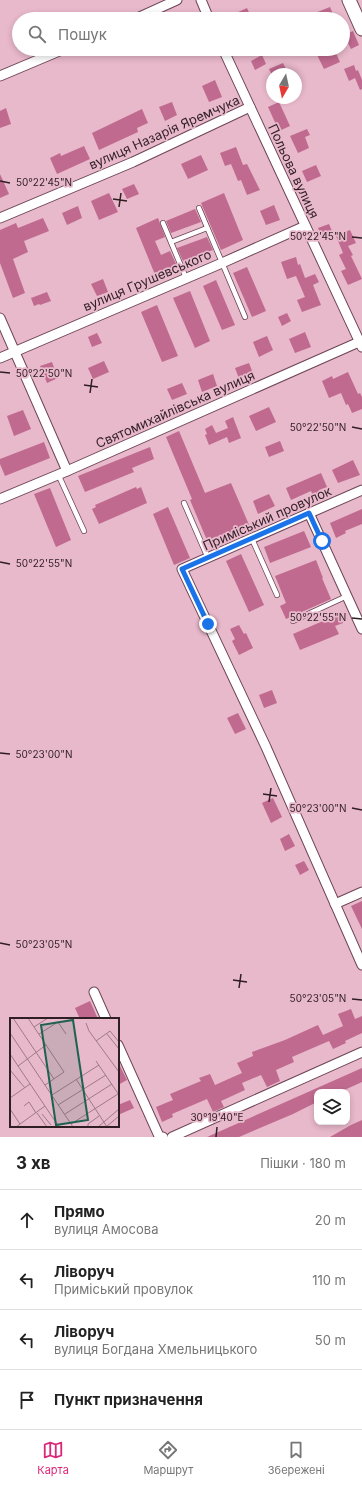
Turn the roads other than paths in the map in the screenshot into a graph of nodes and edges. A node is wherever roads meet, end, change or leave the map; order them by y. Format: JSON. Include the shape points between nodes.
{"nodes":[{"id":1,"x":177,"y":0,"type":"edge"},
{"id":2,"x":201,"y":0,"type":"edge"},
{"id":3,"x":349,"y":0,"type":"edge"},
{"id":4,"x":150,"y":12,"type":"edge"},
{"id":5,"x":206,"y":12,"type":"edge"},
{"id":6,"x":362,"y":29,"type":"edge"},
{"id":7,"x":47,"y":56,"type":"edge"},
{"id":8,"x":226,"y":56,"type":"edge"},
{"id":9,"x":0,"y":76,"type":"edge"},
{"id":10,"x":250,"y":107,"type":"junction"},
{"id":11,"x":199,"y":208,"type":"dead end"},
{"id":12,"x":0,"y":218,"type":"edge"},
{"id":13,"x":163,"y":223,"type":"dead end"},
{"id":14,"x":304,"y":226,"type":"junction"},
{"id":15,"x":207,"y":228,"type":"junction"},
{"id":16,"x":171,"y":242,"type":"junction"},
{"id":17,"x":222,"y":263,"type":"junction"},
{"id":18,"x":186,"y":278,"type":"junction"},
{"id":19,"x":245,"y":317,"type":"dead end"},
{"id":20,"x":0,"y":318,"type":"edge"},
{"id":21,"x":361,"y":345,"type":"edge"},
{"id":22,"x":14,"y":352,"type":"junction"},
{"id":23,"x":0,"y":358,"type":"edge"},
{"id":24,"x":62,"y":473,"type":"junction"},
{"id":25,"x":362,"y":490,"type":"edge"},
{"id":26,"x":0,"y":499,"type":"edge"},
{"id":27,"x":184,"y":503,"type":"dead end"},
{"id":28,"x":309,"y":513,"type":"junction"},
{"id":29,"x":84,"y":531,"type":"dead end"},
{"id":30,"x":252,"y":539,"type":"junction"},
{"id":31,"x":208,"y":558,"type":"junction"},
{"id":32,"x":277,"y":595,"type":"dead end"},
{"id":33,"x":347,"y":596,"type":"junction"},
{"id":34,"x":293,"y":621,"type":"dead end"},
{"id":35,"x":362,"y":629,"type":"edge"},
{"id":36,"x":362,"y":892,"type":"edge"},
{"id":37,"x":335,"y":904,"type":"junction"},
{"id":38,"x":362,"y":965,"type":"edge"},
{"id":39,"x":94,"y":992,"type":"dead end"},
{"id":40,"x":106,"y":1018,"type":"edge"},
{"id":41,"x":119,"y":1047,"type":"edge"},
{"id":42,"x":362,"y":1052,"type":"edge"},
{"id":43,"x":163,"y":1137,"type":"edge"},
{"id":44,"x":172,"y":1137,"type":"edge"}],
"edges":[{"from":1,"to":4,"type":"street"},
{"from":2,"to":5,"type":"street"},
{"from":3,"to":6,"type":"main road"},
{"from":7,"to":9,"type":"street"},
{"from":8,"to":10,"type":"street","name":"Польова вулиця"},
{"from":10,"to":12,"type":"street","name":"вулиця Назарія Яремчука","via":[[133,162]]},
{"from":10,"to":14,"type":"street","name":"Польова вулиця"},
{"from":11,"to":15,"type":"lane"},
{"from":13,"to":16,"type":"lane"},
{"from":14,"to":17,"type":"street","name":"вулиця Грушевського"},
{"from":14,"to":21,"type":"street","name":"Польова вулиця"},
{"from":15,"to":16,"type":"lane"},
{"from":15,"to":17,"type":"lane"},
{"from":16,"to":18,"type":"lane"},
{"from":17,"to":18,"type":"street","name":"вулиця Грушевського"},
{"from":17,"to":19,"type":"lane"},
{"from":18,"to":22,"type":"street","name":"вулиця Грушевського"},
{"from":20,"to":22,"type":"street"},
{"from":21,"to":24,"type":"street","name":"Святомихайлівська вулиця"},
{"from":22,"to":23,"type":"street","name":"вулиця Грушевського"},
{"from":22,"to":24,"type":"street"},
{"from":24,"to":26,"type":"street","name":"Святомихайлівська вулиця"},
{"from":24,"to":29,"type":"lane"},
{"from":25,"to":28,"type":"street","name":"Приміський провулок"},
{"from":27,"to":31,"type":"lane"},
{"from":28,"to":30,"type":"street","name":"Приміський провулок"},
{"from":28,"to":33,"type":"street"},
{"from":30,"to":31,"type":"street","name":"Приміський провулок"},
{"from":30,"to":32,"type":"lane"},
{"from":31,"to":37,"type":"street","name":"Приміський провулок","via":[[182,569],[266,747]]},
{"from":33,"to":34,"type":"lane"},
{"from":33,"to":35,"type":"street"},
{"from":36,"to":37,"type":"street"},
{"from":37,"to":38,"type":"street"},
{"from":39,"to":40,"type":"street"},
{"from":41,"to":43,"type":"street","via":[[159,1136]]},
{"from":42,"to":44,"type":"street"}]}
